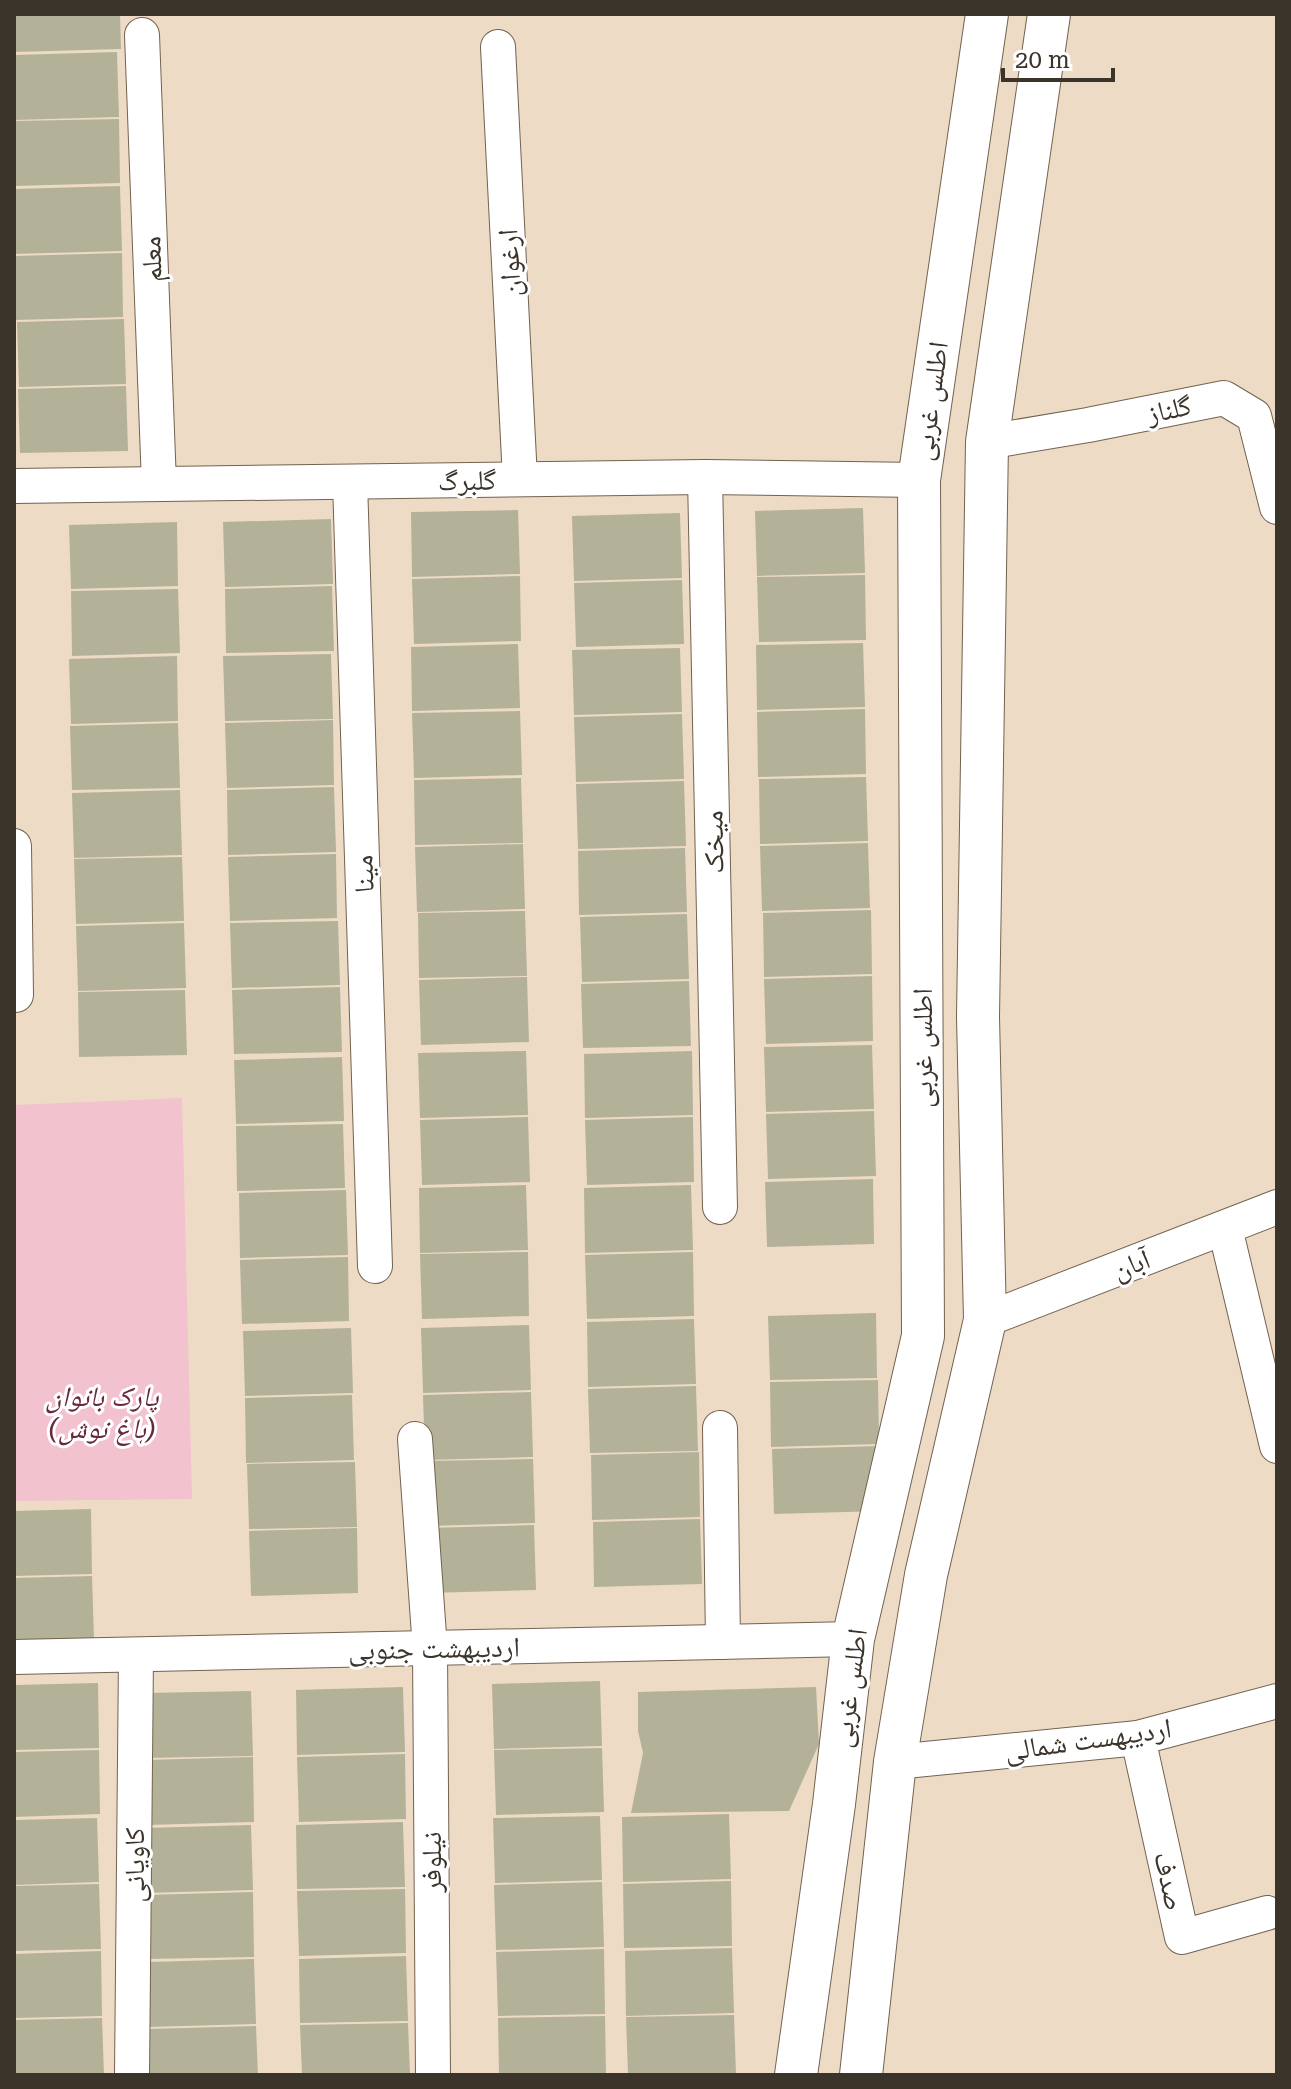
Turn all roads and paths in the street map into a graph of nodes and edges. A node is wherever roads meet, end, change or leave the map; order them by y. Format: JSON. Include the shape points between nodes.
{"nodes":[{"id":1,"x":987,"y":14,"type":"edge"},
{"id":2,"x":1049,"y":14,"type":"edge"},
{"id":3,"x":142,"y":35,"type":"dead end"},
{"id":4,"x":498,"y":47,"type":"dead end"},
{"id":5,"x":987,"y":442,"type":"junction"},
{"id":6,"x":705,"y":477,"type":"junction"},
{"id":7,"x":520,"y":479,"type":"junction"},
{"id":8,"x":919,"y":480,"type":"junction"},
{"id":9,"x":350,"y":482,"type":"junction"},
{"id":10,"x":159,"y":484,"type":"junction"},
{"id":11,"x":14,"y":486,"type":"edge"},
{"id":12,"x":1277,"y":507,"type":"edge"},
{"id":13,"x":14,"y":846,"type":"edge"},
{"id":14,"x":16,"y":995,"type":"edge"},
{"id":15,"x":720,"y":1207,"type":"dead end"},
{"id":16,"x":1277,"y":1207,"type":"edge"},
{"id":17,"x":1225,"y":1228,"type":"junction"},
{"id":18,"x":375,"y":1266,"type":"dead end"},
{"id":19,"x":985,"y":1320,"type":"junction"},
{"id":20,"x":720,"y":1428,"type":"dead end"},
{"id":21,"x":415,"y":1439,"type":"dead end"},
{"id":22,"x":1277,"y":1446,"type":"edge"},
{"id":23,"x":853,"y":1639,"type":"junction"},
{"id":24,"x":723,"y":1642,"type":"junction"},
{"id":25,"x":430,"y":1649,"type":"junction"},
{"id":26,"x":136,"y":1655,"type":"junction"},
{"id":27,"x":14,"y":1657,"type":"edge"},
{"id":28,"x":1277,"y":1701,"type":"edge"},
{"id":29,"x":1138,"y":1738,"type":"junction"},
{"id":30,"x":895,"y":1762,"type":"junction"},
{"id":31,"x":1267,"y":1913,"type":"dead end"},
{"id":32,"x":132,"y":2075,"type":"edge"},
{"id":33,"x":433,"y":2075,"type":"edge"},
{"id":34,"x":796,"y":2075,"type":"edge"},
{"id":35,"x":861,"y":2075,"type":"edge"}],
"edges":[{"from":1,"to":8,"type":"street","name":"اطلس غربی"},
{"from":2,"to":5,"type":"street","name":"اطلس غربی"},
{"from":3,"to":10,"type":"street","name":"معلم"},
{"from":4,"to":7,"type":"street","name":"ارغوان"},
{"from":5,"to":12,"type":"street","name":"گلناز","via":[[1224,398],[1254,416]]},
{"from":5,"to":19,"type":"street","name":"اطلس غربی","via":[[978,1017]]},
{"from":6,"to":7,"type":"street","name":"گلبرگ"},
{"from":6,"to":8,"type":"street","name":"گلبرگ"},
{"from":6,"to":15,"type":"street","name":"میخک"},
{"from":7,"to":9,"type":"street","name":"گلبرگ"},
{"from":8,"to":23,"type":"street","name":"اطلس غربی","via":[[923,1336]]},
{"from":9,"to":10,"type":"street","name":"گلبرگ"},
{"from":9,"to":18,"type":"street","name":"مینا"},
{"from":10,"to":11,"type":"street","name":"گلبرگ"},
{"from":13,"to":14,"type":"street"},
{"from":16,"to":17,"type":"street","name":"آبان"},
{"from":17,"to":19,"type":"street","name":"آبان"},
{"from":17,"to":22,"type":"street"},
{"from":19,"to":30,"type":"street","name":"اطلس غربی","via":[[926,1575]]},
{"from":20,"to":24,"type":"street"},
{"from":21,"to":25,"type":"street","name":"نیلوفر"},
{"from":23,"to":24,"type":"street","name":"اردیبهشت جنوبی"},
{"from":23,"to":34,"type":"street","name":"اطلس غربی"},
{"from":24,"to":25,"type":"street","name":"اردیبهشت جنوبی"},
{"from":25,"to":26,"type":"street","name":"اردیبهشت جنوبی"},
{"from":25,"to":33,"type":"street","name":"نیلوفر"},
{"from":26,"to":27,"type":"street","name":"اردیبهشت جنوبی"},
{"from":26,"to":32,"type":"street","name":"کاویانی"},
{"from":28,"to":29,"type":"street","name":"اردیبهست شمالی"},
{"from":29,"to":30,"type":"street","name":"اردیبهست شمالی"},
{"from":29,"to":31,"type":"street","name":"صدف","via":[[1182,1937]]},
{"from":30,"to":35,"type":"street","name":"اطلس غربی"}]}
